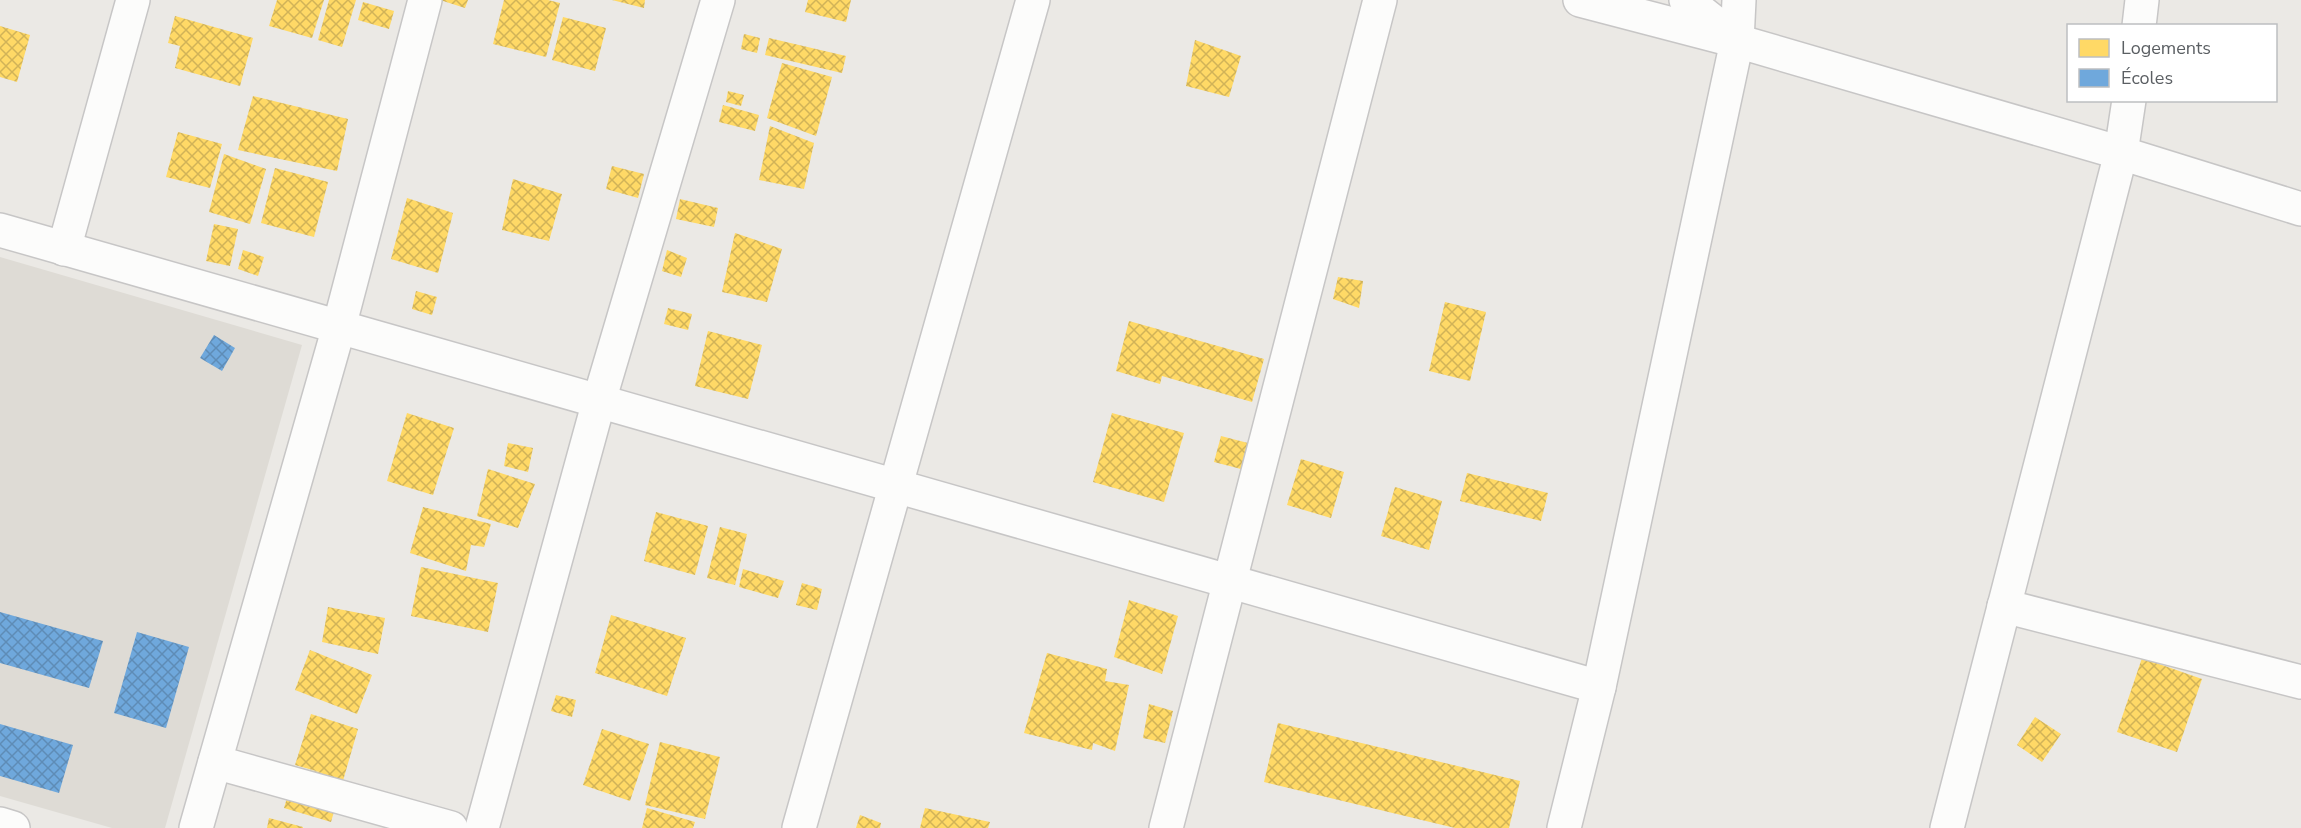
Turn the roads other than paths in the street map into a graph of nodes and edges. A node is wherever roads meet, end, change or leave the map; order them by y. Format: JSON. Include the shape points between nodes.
{"nodes":[{"id":1,"x":133,"y":0,"type":"edge"},
{"id":2,"x":425,"y":0,"type":"edge"},
{"id":3,"x":718,"y":0,"type":"edge"},
{"id":4,"x":1033,"y":0,"type":"edge"},
{"id":5,"x":1380,"y":0,"type":"edge"},
{"id":6,"x":1580,"y":0,"type":"edge"},
{"id":7,"x":1686,"y":0,"type":"edge"},
{"id":8,"x":1739,"y":0,"type":"edge"},
{"id":9,"x":2142,"y":0,"type":"edge"},
{"id":10,"x":2139,"y":24,"type":"edge"},
{"id":11,"x":1737,"y":41,"type":"junction"},
{"id":12,"x":2128,"y":102,"type":"edge"},
{"id":13,"x":2121,"y":153,"type":"junction"},
{"id":14,"x":2301,"y":209,"type":"edge"},
{"id":15,"x":0,"y":230,"type":"edge"},
{"id":16,"x":64,"y":249,"type":"junction"},
{"id":17,"x":339,"y":327,"type":"junction"},
{"id":18,"x":599,"y":401,"type":"junction"},
{"id":19,"x":896,"y":486,"type":"junction"},
{"id":20,"x":1230,"y":582,"type":"junction"},
{"id":21,"x":2004,"y":606,"type":"junction"},
{"id":22,"x":2301,"y":682,"type":"edge"},
{"id":23,"x":1599,"y":687,"type":"junction"},
{"id":24,"x":214,"y":762,"type":"junction"},
{"id":25,"x":0,"y":824,"type":"edge"},
{"id":26,"x":13,"y":828,"type":"edge"},
{"id":27,"x":195,"y":828,"type":"edge"},
{"id":28,"x":451,"y":828,"type":"edge"},
{"id":29,"x":482,"y":828,"type":"edge"},
{"id":30,"x":799,"y":828,"type":"edge"},
{"id":31,"x":1166,"y":828,"type":"edge"},
{"id":32,"x":1564,"y":828,"type":"edge"},
{"id":33,"x":1947,"y":828,"type":"edge"}],
"edges":[{"from":1,"to":16,"type":"street"},
{"from":2,"to":17,"type":"street"},
{"from":3,"to":18,"type":"street"},
{"from":4,"to":19,"type":"street"},
{"from":5,"to":20,"type":"street"},
{"from":6,"to":11,"type":"street"},
{"from":7,"to":11,"type":"street"},
{"from":8,"to":11,"type":"street"},
{"from":9,"to":10,"type":"street"},
{"from":11,"to":13,"type":"street"},
{"from":11,"to":23,"type":"street"},
{"from":12,"to":13,"type":"street"},
{"from":13,"to":14,"type":"street"},
{"from":13,"to":21,"type":"street"},
{"from":15,"to":16,"type":"street"},
{"from":16,"to":17,"type":"street"},
{"from":17,"to":18,"type":"street"},
{"from":17,"to":24,"type":"street"},
{"from":18,"to":19,"type":"street"},
{"from":18,"to":29,"type":"street"},
{"from":19,"to":20,"type":"street"},
{"from":19,"to":30,"type":"street"},
{"from":20,"to":23,"type":"street"},
{"from":20,"to":31,"type":"street"},
{"from":21,"to":22,"type":"street"},
{"from":21,"to":33,"type":"street"},
{"from":23,"to":32,"type":"street"},
{"from":24,"to":27,"type":"street"},
{"from":24,"to":28,"type":"street"},
{"from":25,"to":26,"type":"street"}]}
